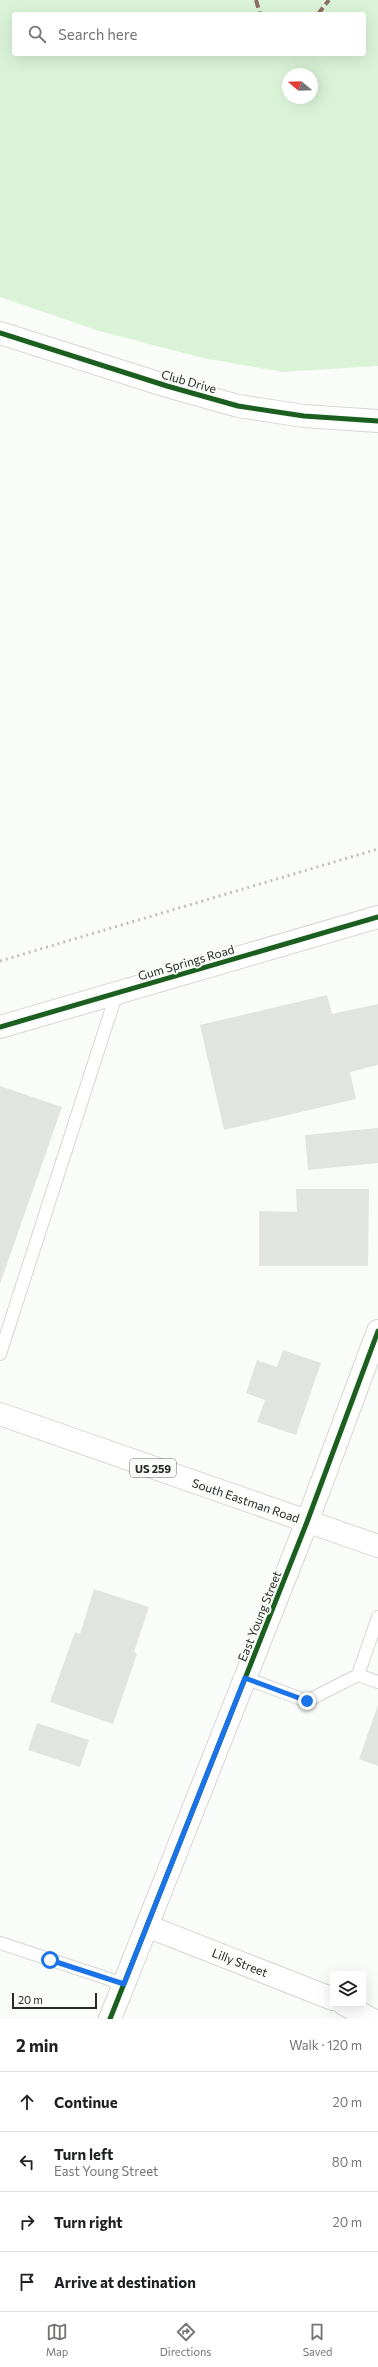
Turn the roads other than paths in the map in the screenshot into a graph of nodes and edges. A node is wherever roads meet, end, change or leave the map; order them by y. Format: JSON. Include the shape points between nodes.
{"nodes":[{"id":1,"x":0,"y":333,"type":"edge"},
{"id":2,"x":378,"y":421,"type":"edge"},
{"id":3,"x":378,"y":918,"type":"edge"},
{"id":4,"x":117,"y":992,"type":"junction"},
{"id":5,"x":0,"y":1027,"type":"edge"},
{"id":6,"x":4,"y":1329,"type":"edge"},
{"id":7,"x":378,"y":1331,"type":"edge"},
{"id":8,"x":0,"y":1354,"type":"edge"},
{"id":9,"x":0,"y":1414,"type":"edge"},
{"id":10,"x":307,"y":1522,"type":"junction"},
{"id":11,"x":378,"y":1546,"type":"edge"},
{"id":12,"x":377,"y":1621,"type":"edge"},
{"id":13,"x":358,"y":1675,"type":"junction"},
{"id":14,"x":245,"y":1678,"type":"junction"},
{"id":15,"x":378,"y":1682,"type":"edge"},
{"id":16,"x":147,"y":1926,"type":"junction"},
{"id":17,"x":0,"y":1943,"type":"edge"},
{"id":18,"x":124,"y":1984,"type":"junction"},
{"id":19,"x":330,"y":1998,"type":"edge"},
{"id":20,"x":349,"y":2007,"type":"edge"},
{"id":21,"x":110,"y":2019,"type":"edge"},
{"id":22,"x":371,"y":2019,"type":"edge"}],
"edges":[{"from":1,"to":2,"type":"street","name":"Club Drive","via":[[238,406],[304,416]]},
{"from":3,"to":4,"type":"street","name":"Gum Springs Road"},
{"from":4,"to":5,"type":"street","name":"Gum Springs Road"},
{"from":4,"to":6,"type":"lane"},
{"from":6,"to":8,"type":"lane"},
{"from":7,"to":10,"type":"street","name":"East Young Street"},
{"from":9,"to":10,"type":"street","name":"South Eastman Road","number":"US 259"},
{"from":10,"to":11,"type":"street","name":"South Eastman Road","number":"US 259"},
{"from":10,"to":14,"type":"street","name":"East Young Street"},
{"from":12,"to":13,"type":"lane"},
{"from":13,"to":14,"type":"lane","via":[[307,1701]]},
{"from":13,"to":15,"type":"lane"},
{"from":14,"to":16,"type":"street","name":"East Young Street"},
{"from":16,"to":18,"type":"street","name":"East Young Street"},
{"from":16,"to":19,"type":"street","name":"Lilly Street"},
{"from":17,"to":18,"type":"lane"},
{"from":18,"to":21,"type":"street","name":"East Young Street"},
{"from":20,"to":22,"type":"street"}]}
